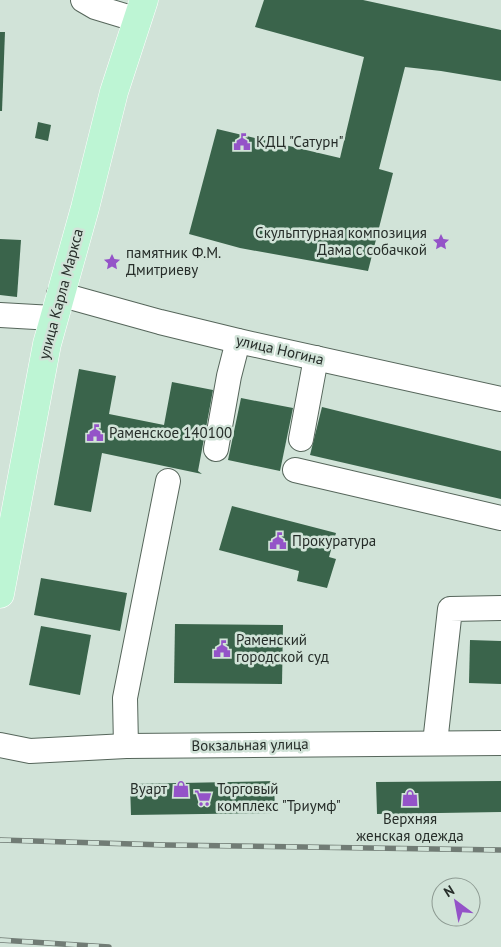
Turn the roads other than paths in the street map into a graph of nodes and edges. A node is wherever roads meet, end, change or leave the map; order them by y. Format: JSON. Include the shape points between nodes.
{"nodes":[{"id":1,"x":83,"y":0,"type":"edge"},
{"id":2,"x":141,"y":10,"type":"edge"},
{"id":3,"x":56,"y":306,"type":"junction"},
{"id":4,"x":0,"y":315,"type":"edge"},
{"id":5,"x":238,"y":340,"type":"junction"},
{"id":6,"x":316,"y":358,"type":"junction"},
{"id":7,"x":501,"y":399,"type":"edge"},
{"id":8,"x":301,"y":439,"type":"dead end"},
{"id":9,"x":216,"y":449,"type":"dead end"},
{"id":10,"x":295,"y":470,"type":"dead end"},
{"id":11,"x":168,"y":481,"type":"dead end"},
{"id":12,"x":501,"y":518,"type":"edge"},
{"id":13,"x":0,"y":594,"type":"edge"},
{"id":14,"x":501,"y":608,"type":"edge"},
{"id":15,"x":435,"y":743,"type":"junction"},
{"id":16,"x":501,"y":743,"type":"edge"},
{"id":17,"x":0,"y":745,"type":"edge"},
{"id":18,"x":126,"y":746,"type":"junction"}],
"edges":[{"from":1,"to":2,"type":"street","via":[[95,7]]},
{"from":2,"to":3,"type":"main road","name":"улица Карла Маркса","via":[[114,92]]},
{"from":3,"to":4,"type":"street","name":"улица Ногина"},
{"from":3,"to":5,"type":"street","name":"улица Ногина","via":[[160,322]]},
{"from":3,"to":13,"type":"main road","name":"улица Карла Маркса","via":[[38,385]]},
{"from":5,"to":6,"type":"street","name":"улица Ногина"},
{"from":5,"to":9,"type":"street"},
{"from":6,"to":7,"type":"street","name":"улица Ногина"},
{"from":6,"to":8,"type":"street"},
{"from":10,"to":12,"type":"street"},
{"from":11,"to":18,"type":"street","via":[[125,698]]},
{"from":14,"to":15,"type":"street","via":[[450,609]]},
{"from":15,"to":16,"type":"street","name":"Вокзальная улица"},
{"from":15,"to":18,"type":"street","name":"Вокзальная улица"},
{"from":17,"to":18,"type":"street","name":"Вокзальная улица","via":[[30,751]]}]}
